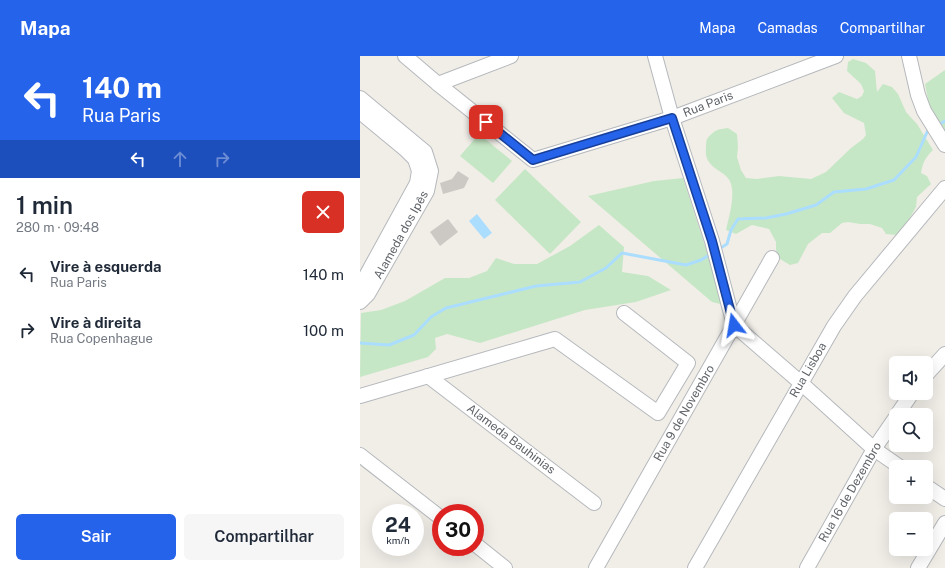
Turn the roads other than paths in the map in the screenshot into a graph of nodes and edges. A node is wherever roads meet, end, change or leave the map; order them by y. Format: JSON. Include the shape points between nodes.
{"nodes":[{"id":1,"x":405,"y":56,"type":"edge"},
{"id":2,"x":511,"y":56,"type":"edge"},
{"id":3,"x":655,"y":56,"type":"edge"},
{"id":4,"x":836,"y":56,"type":"edge"},
{"id":5,"x":909,"y":56,"type":"edge"},
{"id":6,"x":438,"y":84,"type":"junction"},
{"id":7,"x":360,"y":98,"type":"edge"},
{"id":8,"x":360,"y":112,"type":"edge"},
{"id":9,"x":672,"y":118,"type":"junction"},
{"id":10,"x":942,"y":141,"type":"edge"},
{"id":11,"x":420,"y":156,"type":"junction"},
{"id":12,"x":422,"y":187,"type":"junction"},
{"id":13,"x":945,"y":188,"type":"edge"},
{"id":14,"x":772,"y":258,"type":"dead end"},
{"id":15,"x":360,"y":287,"type":"edge"},
{"id":16,"x":360,"y":302,"type":"edge"},
{"id":17,"x":624,"y":313,"type":"dead end"},
{"id":18,"x":734,"y":325,"type":"junction"},
{"id":19,"x":945,"y":354,"type":"edge"},
{"id":20,"x":933,"y":367,"type":"edge"},
{"id":21,"x":428,"y":376,"type":"junction"},
{"id":22,"x":801,"y":383,"type":"junction"},
{"id":23,"x":360,"y":396,"type":"edge"},
{"id":24,"x":889,"y":427,"type":"edge"},
{"id":25,"x":874,"y":449,"type":"junction"},
{"id":26,"x":360,"y":455,"type":"edge"},
{"id":27,"x":890,"y":460,"type":"edge"},
{"id":28,"x":933,"y":491,"type":"edge"},
{"id":29,"x":945,"y":499,"type":"edge"},
{"id":30,"x":594,"y":502,"type":"dead end"},
{"id":31,"x":432,"y":511,"type":"edge"},
{"id":32,"x":945,"y":523,"type":"edge"},
{"id":33,"x":484,"y":551,"type":"edge"},
{"id":34,"x":505,"y":568,"type":"edge"},
{"id":35,"x":596,"y":568,"type":"edge"},
{"id":36,"x":695,"y":568,"type":"edge"},
{"id":37,"x":807,"y":568,"type":"edge"},
{"id":38,"x":918,"y":568,"type":"edge"}],
"edges":[{"from":1,"to":6,"type":"street"},
{"from":2,"to":6,"type":"street"},
{"from":3,"to":9,"type":"street"},
{"from":4,"to":9,"type":"street","name":"Rua Paris"},
{"from":5,"to":10,"type":"street","via":[[924,111]]},
{"from":6,"to":9,"type":"street","name":"Rua Paris","via":[[533,160]]},
{"from":7,"to":11,"type":"street"},
{"from":8,"to":11,"type":"street","via":[[405,149]]},
{"from":9,"to":18,"type":"street","via":[[712,241]]},
{"from":11,"to":12,"type":"street","name":"Alameda dos Ipês","via":[[431,171]]},
{"from":12,"to":15,"type":"street","name":"Alameda dos Ipês"},
{"from":12,"to":16,"type":"street","name":"Alameda dos Ipês","via":[[368,294]]},
{"from":13,"to":22,"type":"street","name":"Rua Lisboa","via":[[855,296],[834,326]]},
{"from":14,"to":18,"type":"street","name":"Rua 9 de Novembro"},
{"from":17,"to":21,"type":"street","via":[[688,363],[658,413],[555,339]]},
{"from":18,"to":22,"type":"street"},
{"from":18,"to":35,"type":"street","name":"Rua 9 de Novembro"},
{"from":19,"to":20,"type":"street"},
{"from":21,"to":23,"type":"street"},
{"from":21,"to":30,"type":"street","name":"Alameda Bauhinias"},
{"from":22,"to":25,"type":"street"},
{"from":22,"to":36,"type":"street","name":"Rua Lisboa"},
{"from":24,"to":25,"type":"street","name":"Rua 16 de Dezembro"},
{"from":25,"to":27,"type":"street"},
{"from":25,"to":37,"type":"street","name":"Rua 16 de Dezembro"},
{"from":26,"to":31,"type":"street"},
{"from":28,"to":29,"type":"street"},
{"from":32,"to":38,"type":"street"},
{"from":33,"to":34,"type":"street"}]}
